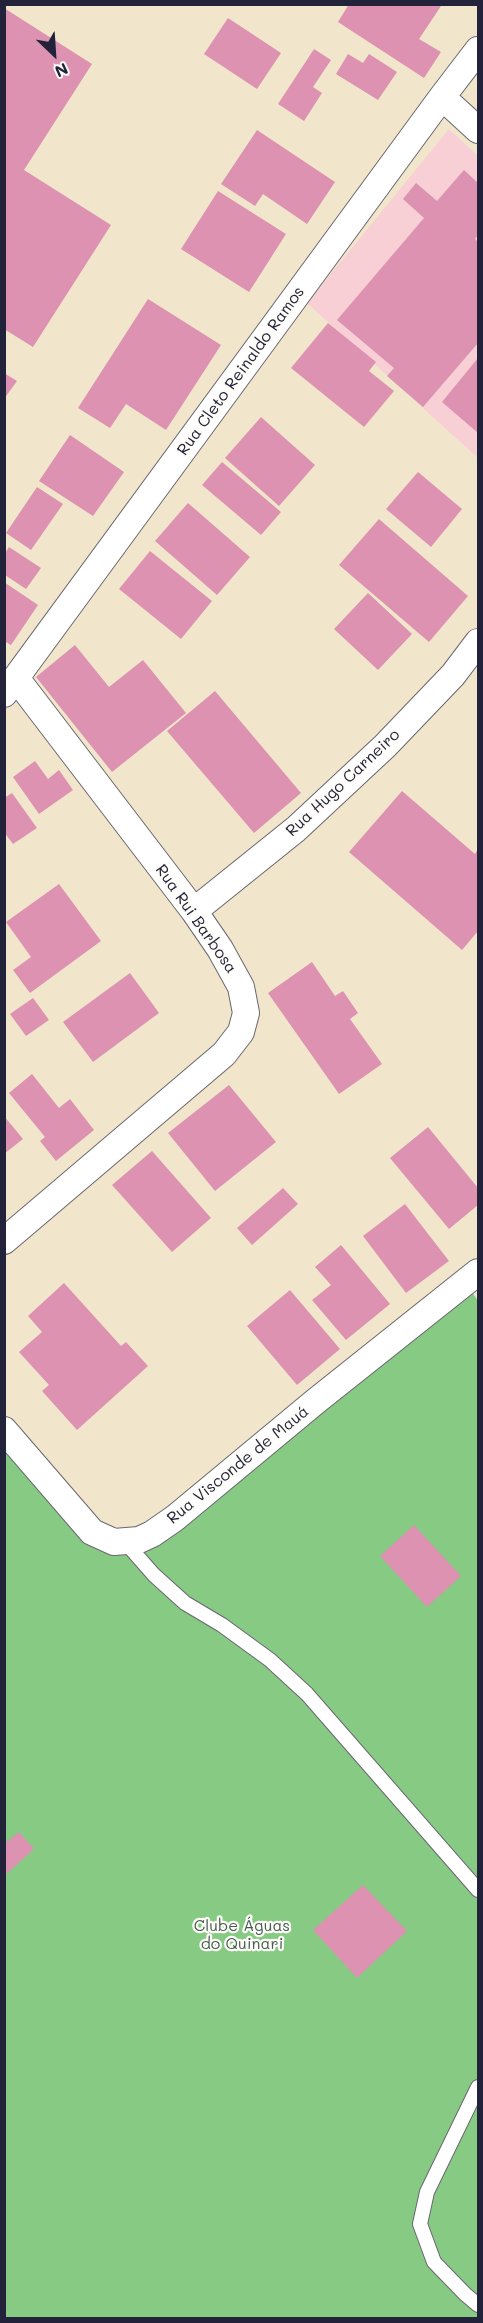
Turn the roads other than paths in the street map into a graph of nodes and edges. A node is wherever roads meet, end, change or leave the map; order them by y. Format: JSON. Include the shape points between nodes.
{"nodes":[{"id":1,"x":478,"y":50,"type":"edge"},
{"id":2,"x":442,"y":97,"type":"junction"},
{"id":3,"x":478,"y":129,"type":"edge"},
{"id":4,"x":478,"y":642,"type":"edge"},
{"id":5,"x":10,"y":686,"type":"edge"},
{"id":6,"x":194,"y":911,"type":"junction"},
{"id":7,"x":4,"y":1241,"type":"edge"},
{"id":8,"x":478,"y":1272,"type":"edge"},
{"id":9,"x":4,"y":1431,"type":"edge"},
{"id":10,"x":125,"y":1542,"type":"junction"},
{"id":11,"x":478,"y":1890,"type":"edge"},
{"id":12,"x":478,"y":2087,"type":"edge"},
{"id":13,"x":478,"y":2305,"type":"edge"}],
"edges":[{"from":1,"to":2,"type":"street","name":"Rua Cleto Reinaldo Ramos"},
{"from":2,"to":3,"type":"street"},
{"from":2,"to":5,"type":"street","name":"Rua Cleto Reinaldo Ramos"},
{"from":4,"to":6,"type":"street","name":"Rua Hugo Carneiro","via":[[453,675],[385,746],[296,829]]},
{"from":5,"to":6,"type":"street","name":"Rua Rui Barbosa"},
{"from":6,"to":7,"type":"street","name":"Rua Rui Barbosa","via":[[242,987],[245,1021],[235,1042]]},
{"from":8,"to":10,"type":"street","name":"Rua Visconde de Mauá","via":[[175,1518],[152,1534]]},
{"from":9,"to":10,"type":"street","via":[[92,1532]]},
{"from":10,"to":11,"type":"lane","via":[[185,1603],[270,1660],[307,1694]]},
{"from":12,"to":13,"type":"lane","via":[[427,2192],[420,2224],[434,2262]]}]}
